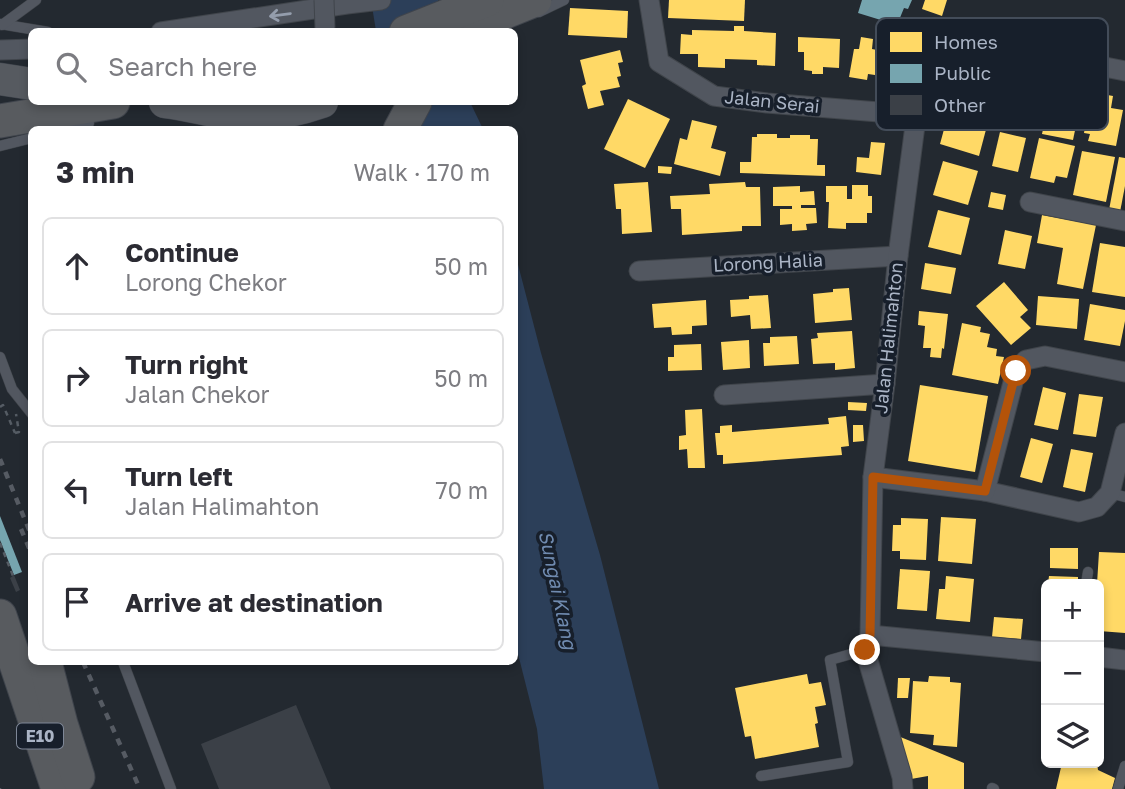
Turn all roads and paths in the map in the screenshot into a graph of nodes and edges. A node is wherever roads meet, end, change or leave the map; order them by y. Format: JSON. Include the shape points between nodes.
{"nodes":[{"id":1,"x":36,"y":0,"type":"edge"},
{"id":2,"x":324,"y":0,"type":"edge"},
{"id":3,"x":381,"y":0,"type":"edge"},
{"id":4,"x":443,"y":0,"type":"edge"},
{"id":5,"x":475,"y":0,"type":"edge"},
{"id":6,"x":487,"y":0,"type":"edge"},
{"id":7,"x":564,"y":0,"type":"edge"},
{"id":8,"x":649,"y":0,"type":"edge"},
{"id":9,"x":535,"y":7,"type":"edge"},
{"id":10,"x":1,"y":24,"type":"edge"},
{"id":11,"x":184,"y":28,"type":"edge"},
{"id":12,"x":325,"y":28,"type":"edge"},
{"id":13,"x":416,"y":28,"type":"edge"},
{"id":14,"x":428,"y":28,"type":"edge"},
{"id":15,"x":459,"y":28,"type":"edge"},
{"id":16,"x":469,"y":28,"type":"edge"},
{"id":17,"x":28,"y":29,"type":"edge"},
{"id":18,"x":28,"y":49,"type":"edge"},
{"id":19,"x":0,"y":50,"type":"edge"},
{"id":20,"x":0,"y":79,"type":"edge"},
{"id":21,"x":28,"y":82,"type":"edge"},
{"id":22,"x":28,"y":93,"type":"edge"},
{"id":23,"x":0,"y":98,"type":"edge"},
{"id":24,"x":186,"y":105,"type":"edge"},
{"id":25,"x":314,"y":105,"type":"edge"},
{"id":26,"x":413,"y":105,"type":"edge"},
{"id":27,"x":101,"y":112,"type":"edge"},
{"id":28,"x":876,"y":112,"type":"edge"},
{"id":29,"x":0,"y":121,"type":"edge"},
{"id":30,"x":72,"y":126,"type":"edge"},
{"id":31,"x":402,"y":126,"type":"edge"},
{"id":32,"x":914,"y":130,"type":"edge"},
{"id":33,"x":28,"y":139,"type":"edge"},
{"id":34,"x":0,"y":146,"type":"edge"},
{"id":35,"x":1030,"y":202,"type":"dead end"},
{"id":36,"x":1125,"y":221,"type":"edge"},
{"id":37,"x":898,"y":256,"type":"junction"},
{"id":38,"x":639,"y":271,"type":"dead end"},
{"id":39,"x":0,"y":357,"type":"edge"},
{"id":40,"x":1125,"y":372,"type":"edge"},
{"id":41,"x":885,"y":384,"type":"junction"},
{"id":42,"x":724,"y":395,"type":"dead end"},
{"id":43,"x":2,"y":406,"type":"edge"},
{"id":44,"x":28,"y":409,"type":"edge"},
{"id":45,"x":15,"y":433,"type":"dead end"},
{"id":46,"x":1125,"y":433,"type":"edge"},
{"id":47,"x":873,"y":477,"type":"junction"},
{"id":48,"x":985,"y":491,"type":"junction"},
{"id":49,"x":1117,"y":495,"type":"edge"},
{"id":50,"x":0,"y":543,"type":"edge"},
{"id":51,"x":1088,"y":572,"type":"dead end"},
{"id":52,"x":13,"y":576,"type":"dead end"},
{"id":53,"x":1087,"y":579,"type":"edge"},
{"id":54,"x":0,"y":616,"type":"edge"},
{"id":55,"x":867,"y":642,"type":"junction"},
{"id":56,"x":1041,"y":652,"type":"edge"},
{"id":57,"x":1104,"y":658,"type":"edge"},
{"id":58,"x":1125,"y":660,"type":"edge"},
{"id":59,"x":46,"y":665,"type":"edge"},
{"id":60,"x":124,"y":665,"type":"edge"},
{"id":61,"x":0,"y":684,"type":"edge"},
{"id":62,"x":1125,"y":766,"type":"edge"},
{"id":63,"x":761,"y":776,"type":"dead end"},
{"id":64,"x":37,"y":789,"type":"edge"},
{"id":65,"x":58,"y":789,"type":"edge"},
{"id":66,"x":82,"y":789,"type":"edge"},
{"id":67,"x":171,"y":789,"type":"edge"},
{"id":68,"x":903,"y":789,"type":"edge"},
{"id":69,"x":1118,"y":789,"type":"edge"}],
"edges":[{"from":1,"to":10,"type":"lane"},
{"from":2,"to":12,"type":"street","bridge":true},
{"from":3,"to":11,"type":"street","one_way":true},
{"from":4,"to":14,"type":"highway"},
{"from":5,"to":15,"type":"highway"},
{"from":6,"to":13,"type":"highway"},
{"from":7,"to":9,"type":"lane"},
{"from":8,"to":28,"type":"street","name":"Jalan Serai","via":[[659,62],[715,96]]},
{"from":9,"to":16,"type":"highway"},
{"from":10,"to":17,"type":"lane"},
{"from":18,"to":19,"type":"street"},
{"from":20,"to":21,"type":"highway"},
{"from":22,"to":23,"type":"highway"},
{"from":24,"to":25,"type":"highway","via":[[270,115]]},
{"from":26,"to":31,"type":"highway"},
{"from":27,"to":29,"type":"highway"},
{"from":27,"to":30,"type":"lane"},
{"from":32,"to":37,"type":"street","name":"Jalan Halimahton"},
{"from":33,"to":34,"type":"lane"},
{"from":35,"to":36,"type":"street"},
{"from":37,"to":38,"type":"street","name":"Lorong Halia"},
{"from":37,"to":41,"type":"street","name":"Jalan Halimahton"},
{"from":39,"to":44,"type":"lane","via":[[12,389]]},
{"from":40,"to":48,"type":"street","via":[[1045,356],[1026,360],[1016,371]]},
{"from":41,"to":42,"type":"street"},
{"from":41,"to":47,"type":"street","name":"Jalan Halimahton"},
{"from":43,"to":45,"type":"path"},
{"from":46,"to":49,"type":"street"},
{"from":47,"to":48,"type":"street"},
{"from":47,"to":55,"type":"street","name":"Jalan Halimahton"},
{"from":48,"to":49,"type":"street","via":[[1079,512]]},
{"from":50,"to":52,"type":"path"},
{"from":51,"to":53,"type":"lane"},
{"from":54,"to":65,"type":"highway","number":"E10"},
{"from":55,"to":56,"type":"street"},
{"from":55,"to":63,"type":"lane","via":[[830,660],[848,762]]},
{"from":55,"to":68,"type":"street","name":"Jalan Halimahton"},
{"from":57,"to":58,"type":"street"},
{"from":59,"to":66,"type":"highway"},
{"from":60,"to":67,"type":"lane"},
{"from":61,"to":64,"type":"highway","number":"E10"},
{"from":62,"to":69,"type":"lane"}]}
